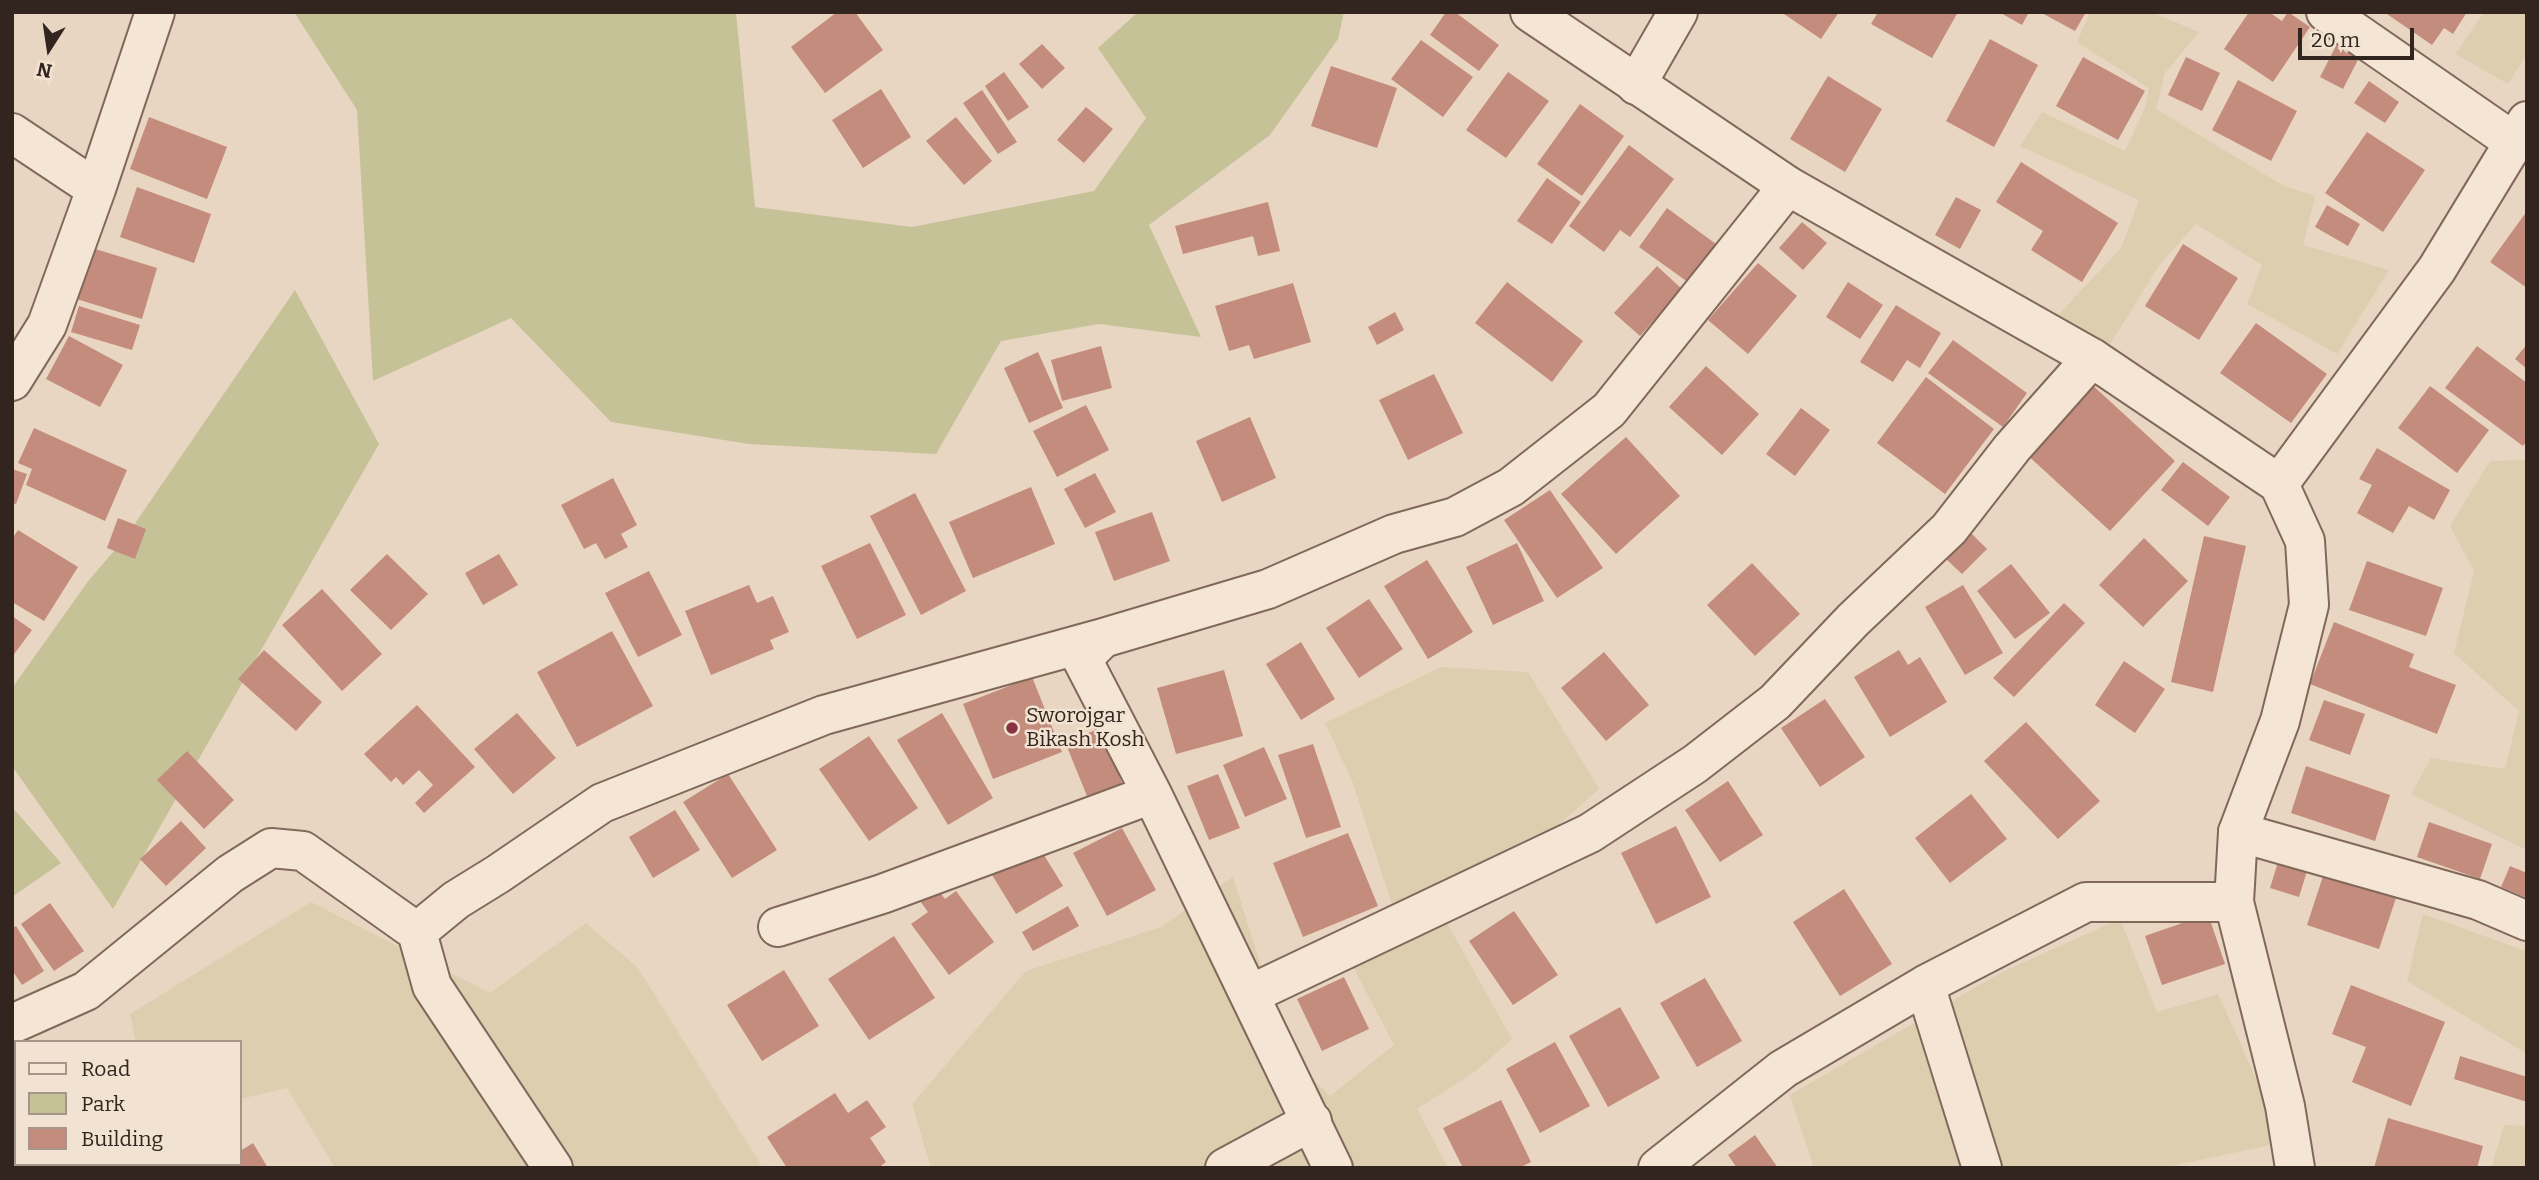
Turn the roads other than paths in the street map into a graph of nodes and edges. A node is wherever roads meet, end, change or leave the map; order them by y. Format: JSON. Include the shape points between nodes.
{"nodes":[{"id":1,"x":155,"y":12,"type":"edge"},
{"id":2,"x":1530,"y":12,"type":"edge"},
{"id":3,"x":1678,"y":12,"type":"edge"},
{"id":4,"x":2326,"y":12,"type":"edge"},
{"id":5,"x":1636,"y":85,"type":"junction"},
{"id":6,"x":2520,"y":132,"type":"edge"},
{"id":7,"x":12,"y":134,"type":"edge"},
{"id":8,"x":1788,"y":186,"type":"junction"},
{"id":9,"x":96,"y":189,"type":"junction"},
{"id":10,"x":2092,"y":358,"type":"junction"},
{"id":11,"x":12,"y":381,"type":"edge"},
{"id":12,"x":2279,"y":484,"type":"junction"},
{"id":13,"x":1103,"y":638,"type":"junction"},
{"id":14,"x":1152,"y":794,"type":"junction"},
{"id":15,"x":2238,"y":832,"type":"junction"},
{"id":16,"x":2234,"y":902,"type":"junction"},
{"id":17,"x":2527,"y":921,"type":"edge"},
{"id":18,"x":778,"y":927,"type":"dead end"},
{"id":19,"x":417,"y":932,"type":"junction"},
{"id":20,"x":1925,"y":985,"type":"junction"},
{"id":21,"x":1251,"y":994,"type":"junction"},
{"id":22,"x":26,"y":1028,"type":"edge"},
{"id":23,"x":1312,"y":1121,"type":"junction"},
{"id":24,"x":553,"y":1168,"type":"edge"},
{"id":25,"x":1225,"y":1168,"type":"edge"},
{"id":26,"x":1333,"y":1168,"type":"edge"},
{"id":27,"x":1658,"y":1168,"type":"edge"},
{"id":28,"x":1982,"y":1168,"type":"edge"},
{"id":29,"x":2295,"y":1168,"type":"edge"}],
"edges":[{"from":1,"to":9,"type":"street"},
{"from":2,"to":5,"type":"street"},
{"from":3,"to":5,"type":"street"},
{"from":4,"to":6,"type":"street"},
{"from":5,"to":8,"type":"street"},
{"from":6,"to":12,"type":"street","via":[[2437,269]]},
{"from":7,"to":9,"type":"street"},
{"from":8,"to":10,"type":"street"},
{"from":8,"to":13,"type":"street","via":[[1609,410],[1511,487],[1455,517],[1394,534],[1268,589]]},
{"from":9,"to":11,"type":"street","via":[[47,325]]},
{"from":10,"to":12,"type":"street"},
{"from":10,"to":21,"type":"street","via":[[2012,448],[1950,529],[1775,702],[1695,764],[1590,834]]},
{"from":12,"to":15,"type":"street","via":[[2305,541],[2309,605],[2280,720]]},
{"from":13,"to":14,"type":"street","via":[[1082,659]]},
{"from":13,"to":19,"type":"street","via":[[824,715],[602,803],[456,900]]},
{"from":14,"to":18,"type":"street","via":[[882,894]]},
{"from":14,"to":21,"type":"street"},
{"from":15,"to":16,"type":"street"},
{"from":15,"to":17,"type":"street","via":[[2478,900]]},
{"from":16,"to":20,"type":"street","via":[[2086,902]]},
{"from":16,"to":29,"type":"street","via":[[2285,1106]]},
{"from":19,"to":22,"type":"street","via":[[303,851],[271,848],[230,874],[86,991]]},
{"from":19,"to":24,"type":"street","via":[[432,986]]},
{"from":20,"to":27,"type":"street","via":[[1783,1069]]},
{"from":20,"to":28,"type":"street"},
{"from":21,"to":23,"type":"street"},
{"from":23,"to":25,"type":"street"},
{"from":23,"to":26,"type":"street"}]}
